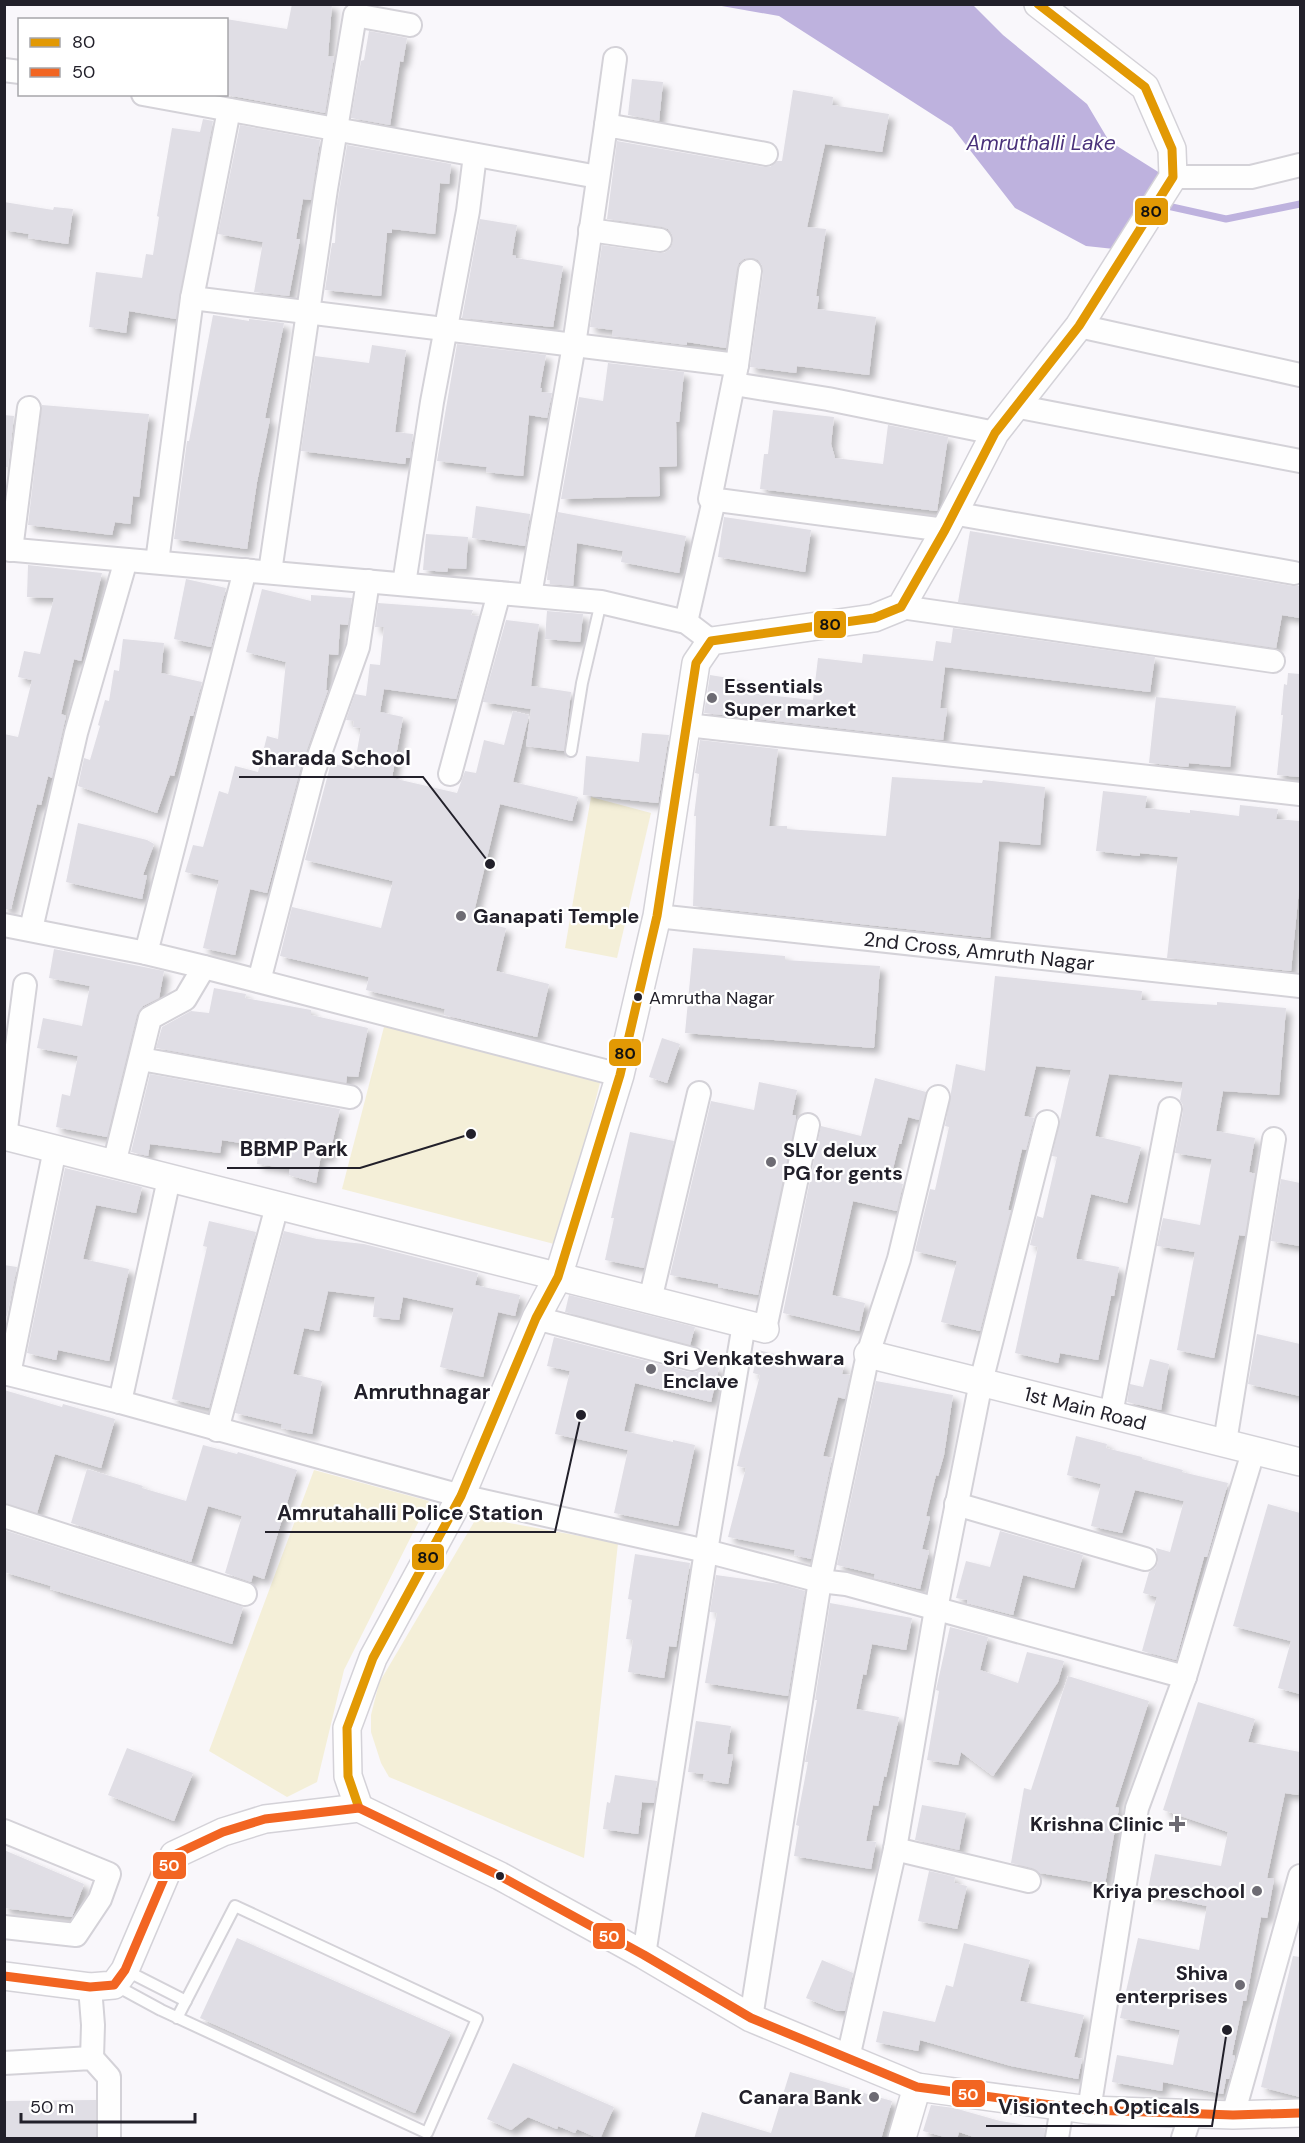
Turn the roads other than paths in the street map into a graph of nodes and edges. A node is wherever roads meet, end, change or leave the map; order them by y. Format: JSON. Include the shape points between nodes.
{"nodes":[{"id":1,"x":1038,"y":4,"type":"edge"},
{"id":2,"x":410,"y":25,"type":"dead end"},
{"id":3,"x":615,"y":59,"type":"dead end"},
{"id":4,"x":154,"y":96,"type":"edge"},
{"id":5,"x":229,"y":110,"type":"junction"},
{"id":6,"x":606,"y":125,"type":"junction"},
{"id":7,"x":335,"y":130,"type":"junction"},
{"id":8,"x":766,"y":154,"type":"dead end"},
{"id":9,"x":475,"y":155,"type":"junction"},
{"id":10,"x":1300,"y":165,"type":"edge"},
{"id":11,"x":598,"y":177,"type":"junction"},
{"id":12,"x":1173,"y":177,"type":"junction"},
{"id":13,"x":590,"y":230,"type":"junction"},
{"id":14,"x":660,"y":240,"type":"dead end"},
{"id":15,"x":750,"y":271,"type":"dead end"},
{"id":16,"x":192,"y":298,"type":"junction"},
{"id":17,"x":308,"y":312,"type":"junction"},
{"id":18,"x":1079,"y":326,"type":"junction"},
{"id":19,"x":446,"y":329,"type":"junction"},
{"id":20,"x":574,"y":345,"type":"junction"},
{"id":21,"x":736,"y":375,"type":"junction"},
{"id":22,"x":1300,"y":375,"type":"edge"},
{"id":23,"x":1015,"y":406,"type":"junction"},
{"id":24,"x":28,"y":408,"type":"dead end"},
{"id":25,"x":995,"y":433,"type":"junction"},
{"id":26,"x":1300,"y":461,"type":"edge"},
{"id":27,"x":714,"y":500,"type":"junction"},
{"id":28,"x":949,"y":521,"type":"junction"},
{"id":29,"x":8,"y":550,"type":"edge"},
{"id":30,"x":126,"y":560,"type":"junction"},
{"id":31,"x":157,"y":562,"type":"junction"},
{"id":32,"x":245,"y":570,"type":"junction"},
{"id":33,"x":270,"y":572,"type":"junction"},
{"id":34,"x":1294,"y":573,"type":"dead end"},
{"id":35,"x":368,"y":581,"type":"junction"},
{"id":36,"x":404,"y":584,"type":"junction"},
{"id":37,"x":499,"y":593,"type":"junction"},
{"id":38,"x":531,"y":596,"type":"junction"},
{"id":39,"x":602,"y":602,"type":"junction"},
{"id":40,"x":901,"y":607,"type":"junction"},
{"id":41,"x":686,"y":622,"type":"junction"},
{"id":42,"x":711,"y":641,"type":"junction"},
{"id":43,"x":1273,"y":661,"type":"dead end"},
{"id":44,"x":687,"y":725,"type":"junction"},
{"id":45,"x":571,"y":752,"type":"dead end"},
{"id":46,"x":450,"y":774,"type":"dead end"},
{"id":47,"x":1300,"y":794,"type":"edge"},
{"id":48,"x":657,"y":916,"type":"junction"},
{"id":49,"x":4,"y":925,"type":"edge"},
{"id":50,"x":31,"y":929,"type":"junction"},
{"id":51,"x":146,"y":953,"type":"junction"},
{"id":52,"x":204,"y":967,"type":"junction"},
{"id":53,"x":259,"y":981,"type":"junction"},
{"id":54,"x":25,"y":985,"type":"dead end"},
{"id":55,"x":1300,"y":986,"type":"edge"},
{"id":56,"x":141,"y":1059,"type":"junction"},
{"id":57,"x":620,"y":1075,"type":"junction"},
{"id":58,"x":699,"y":1093,"type":"dead end"},
{"id":59,"x":350,"y":1097,"type":"dead end"},
{"id":60,"x":938,"y":1097,"type":"dead end"},
{"id":61,"x":1170,"y":1109,"type":"dead end"},
{"id":62,"x":1047,"y":1122,"type":"dead end"},
{"id":63,"x":808,"y":1125,"type":"dead end"},
{"id":64,"x":5,"y":1136,"type":"edge"},
{"id":65,"x":1275,"y":1139,"type":"dead end"},
{"id":66,"x":55,"y":1149,"type":"junction"},
{"id":67,"x":114,"y":1164,"type":"junction"},
{"id":68,"x":170,"y":1179,"type":"junction"},
{"id":69,"x":277,"y":1206,"type":"junction"},
{"id":70,"x":558,"y":1277,"type":"junction"},
{"id":71,"x":650,"y":1300,"type":"junction"},
{"id":72,"x":536,"y":1318,"type":"junction"},
{"id":73,"x":755,"y":1327,"type":"junction"},
{"id":74,"x":868,"y":1354,"type":"junction"},
{"id":75,"x":692,"y":1359,"type":"dead end"},
{"id":76,"x":7,"y":1373,"type":"edge"},
{"id":77,"x":981,"y":1382,"type":"junction"},
{"id":78,"x":120,"y":1402,"type":"junction"},
{"id":79,"x":1111,"y":1414,"type":"junction"},
{"id":80,"x":217,"y":1430,"type":"junction"},
{"id":81,"x":1225,"y":1442,"type":"junction"},
{"id":82,"x":1254,"y":1449,"type":"junction"},
{"id":83,"x":1300,"y":1462,"type":"edge"},
{"id":84,"x":461,"y":1496,"type":"junction"},
{"id":85,"x":956,"y":1504,"type":"junction"},
{"id":86,"x":4,"y":1516,"type":"edge"},
{"id":87,"x":706,"y":1551,"type":"junction"},
{"id":88,"x":1145,"y":1559,"type":"dead end"},
{"id":89,"x":820,"y":1581,"type":"junction"},
{"id":90,"x":245,"y":1594,"type":"dead end"},
{"id":91,"x":936,"y":1609,"type":"junction"},
{"id":92,"x":1185,"y":1677,"type":"junction"},
{"id":93,"x":359,"y":1809,"type":"junction"},
{"id":94,"x":4,"y":1831,"type":"edge"},
{"id":95,"x":895,"y":1849,"type":"junction"},
{"id":96,"x":1300,"y":1876,"type":"edge"},
{"id":97,"x":1029,"y":1881,"type":"dead end"},
{"id":98,"x":4,"y":1927,"type":"edge"},
{"id":99,"x":644,"y":1955,"type":"junction"},
{"id":100,"x":4,"y":1976,"type":"edge"},
{"id":101,"x":110,"y":1981,"type":"junction"},
{"id":102,"x":186,"y":2001,"type":"junction"},
{"id":103,"x":177,"y":2018,"type":"junction"},
{"id":104,"x":751,"y":2018,"type":"junction"},
{"id":105,"x":92,"y":2058,"type":"junction"},
{"id":106,"x":849,"y":2058,"type":"junction"},
{"id":107,"x":4,"y":2063,"type":"edge"},
{"id":108,"x":917,"y":2087,"type":"junction"},
{"id":109,"x":1062,"y":2107,"type":"junction"},
{"id":110,"x":1089,"y":2110,"type":"junction"},
{"id":111,"x":1300,"y":2112,"type":"edge"},
{"id":112,"x":1233,"y":2115,"type":"junction"},
{"id":113,"x":1187,"y":2126,"type":"edge"},
{"id":114,"x":109,"y":2139,"type":"edge"},
{"id":115,"x":902,"y":2139,"type":"edge"},
{"id":116,"x":1057,"y":2139,"type":"edge"}],
"edges":[{"from":1,"to":12,"type":"street","via":[[1145,87],[1172,149]]},
{"from":2,"to":7,"type":"street","via":[[355,15]]},
{"from":3,"to":6,"type":"street"},
{"from":4,"to":5,"type":"street"},
{"from":5,"to":7,"type":"street"},
{"from":5,"to":16,"type":"street"},
{"from":6,"to":8,"type":"street"},
{"from":6,"to":11,"type":"street"},
{"from":7,"to":9,"type":"street"},
{"from":7,"to":17,"type":"street"},
{"from":9,"to":11,"type":"street"},
{"from":9,"to":19,"type":"street"},
{"from":10,"to":12,"type":"street","via":[[1251,177]]},
{"from":11,"to":13,"type":"street"},
{"from":12,"to":18,"type":"street"},
{"from":13,"to":14,"type":"street"},
{"from":13,"to":20,"type":"street"},
{"from":15,"to":21,"type":"street"},
{"from":16,"to":17,"type":"street"},
{"from":16,"to":31,"type":"street"},
{"from":17,"to":19,"type":"street"},
{"from":17,"to":33,"type":"street"},
{"from":18,"to":22,"type":"street"},
{"from":18,"to":23,"type":"street"},
{"from":19,"to":20,"type":"street"},
{"from":19,"to":36,"type":"street"},
{"from":20,"to":21,"type":"street"},
{"from":20,"to":38,"type":"street"},
{"from":21,"to":25,"type":"street","via":[[828,399]]},
{"from":21,"to":27,"type":"street","via":[[710,499]]},
{"from":23,"to":25,"type":"street"},
{"from":23,"to":26,"type":"street"},
{"from":24,"to":29,"type":"street"},
{"from":25,"to":28,"type":"street"},
{"from":27,"to":28,"type":"street"},
{"from":27,"to":41,"type":"street"},
{"from":28,"to":34,"type":"street"},
{"from":28,"to":40,"type":"street"},
{"from":29,"to":30,"type":"street"},
{"from":30,"to":31,"type":"street"},
{"from":30,"to":50,"type":"street","via":[[76,733]]},
{"from":31,"to":32,"type":"street"},
{"from":32,"to":33,"type":"street"},
{"from":32,"to":51,"type":"street"},
{"from":33,"to":35,"type":"street"},
{"from":35,"to":36,"type":"street"},
{"from":35,"to":53,"type":"street","via":[[357,647],[314,770]]},
{"from":36,"to":37,"type":"street"},
{"from":37,"to":38,"type":"street"},
{"from":37,"to":46,"type":"street"},
{"from":38,"to":39,"type":"street"},
{"from":39,"to":41,"type":"street"},
{"from":39,"to":45,"type":"lane","via":[[582,683]]},
{"from":40,"to":42,"type":"street","via":[[874,618]]},
{"from":40,"to":43,"type":"street"},
{"from":41,"to":42,"type":"street"},
{"from":42,"to":44,"type":"street","via":[[696,663]]},
{"from":44,"to":47,"type":"street"},
{"from":44,"to":48,"type":"street"},
{"from":48,"to":55,"type":"street","name":"2nd Cross, Amruth Nagar"},
{"from":48,"to":57,"type":"street"},
{"from":49,"to":50,"type":"street"},
{"from":50,"to":51,"type":"street"},
{"from":51,"to":52,"type":"street"},
{"from":52,"to":53,"type":"street"},
{"from":52,"to":56,"type":"street","via":[[185,999],[150,1018]]},
{"from":53,"to":57,"type":"street"},
{"from":54,"to":64,"type":"street"},
{"from":56,"to":59,"type":"street"},
{"from":56,"to":67,"type":"street"},
{"from":57,"to":70,"type":"street"},
{"from":58,"to":71,"type":"street"},
{"from":60,"to":74,"type":"street","via":[[899,1259]]},
{"from":61,"to":79,"type":"street"},
{"from":62,"to":77,"type":"street"},
{"from":63,"to":73,"type":"street"},
{"from":64,"to":66,"type":"street"},
{"from":65,"to":81,"type":"street"},
{"from":66,"to":67,"type":"street"},
{"from":66,"to":76,"type":"street"},
{"from":67,"to":68,"type":"street"},
{"from":68,"to":69,"type":"street"},
{"from":68,"to":78,"type":"street"},
{"from":69,"to":70,"type":"street"},
{"from":69,"to":80,"type":"street"},
{"from":70,"to":71,"type":"street"},
{"from":70,"to":72,"type":"street"},
{"from":71,"to":73,"type":"street"},
{"from":72,"to":75,"type":"street"},
{"from":72,"to":84,"type":"street"},
{"from":73,"to":87,"type":"street"},
{"from":74,"to":77,"type":"street","name":"1st Main Road"},
{"from":74,"to":89,"type":"street"},
{"from":76,"to":78,"type":"street"},
{"from":77,"to":79,"type":"street","name":"1st Main Road"},
{"from":77,"to":85,"type":"street"},
{"from":78,"to":80,"type":"street"},
{"from":79,"to":81,"type":"street","name":"1st Main Road"},
{"from":80,"to":84,"type":"street"},
{"from":81,"to":82,"type":"street","name":"1st Main Road"},
{"from":82,"to":83,"type":"street","name":"1st Main Road"},
{"from":82,"to":92,"type":"street"},
{"from":84,"to":87,"type":"street"},
{"from":84,"to":93,"type":"street","via":[[373,1658],[347,1728],[348,1776]]},
{"from":85,"to":88,"type":"street"},
{"from":85,"to":91,"type":"street"},
{"from":86,"to":90,"type":"street"},
{"from":87,"to":89,"type":"street"},
{"from":87,"to":99,"type":"street"},
{"from":89,"to":91,"type":"street","via":[[846,1584]]},
{"from":89,"to":104,"type":"street"},
{"from":91,"to":92,"type":"street"},
{"from":91,"to":95,"type":"street"},
{"from":92,"to":110,"type":"street","via":[[1137,1808]]},
{"from":93,"to":99,"type":"street","via":[[500,1876]]},
{"from":93,"to":101,"type":"street","via":[[265,1819],[223,1832],[174,1855]]},
{"from":94,"to":98,"type":"street","via":[[109,1874],[100,1899],[76,1935]]},
{"from":95,"to":97,"type":"street"},
{"from":95,"to":106,"type":"street"},
{"from":96,"to":112,"type":"street"},
{"from":99,"to":104,"type":"street"},
{"from":100,"to":101,"type":"street"},
{"from":101,"to":102,"type":"lane"},
{"from":101,"to":103,"type":"lane"},
{"from":101,"to":105,"type":"street","via":[[93,2025]]},
{"from":102,"to":103,"type":"lane"},
{"from":102,"to":103,"type":"lane","via":[[235,1906],[477,2019],[427,2133]]},
{"from":104,"to":106,"type":"street"},
{"from":105,"to":107,"type":"street"},
{"from":105,"to":114,"type":"street","via":[[109,2077]]},
{"from":106,"to":108,"type":"street"},
{"from":108,"to":109,"type":"street"},
{"from":108,"to":115,"type":"street"},
{"from":109,"to":110,"type":"street"},
{"from":109,"to":116,"type":"street"},
{"from":110,"to":113,"type":"street"},
{"from":111,"to":112,"type":"street"},
{"from":112,"to":113,"type":"street"}]}
